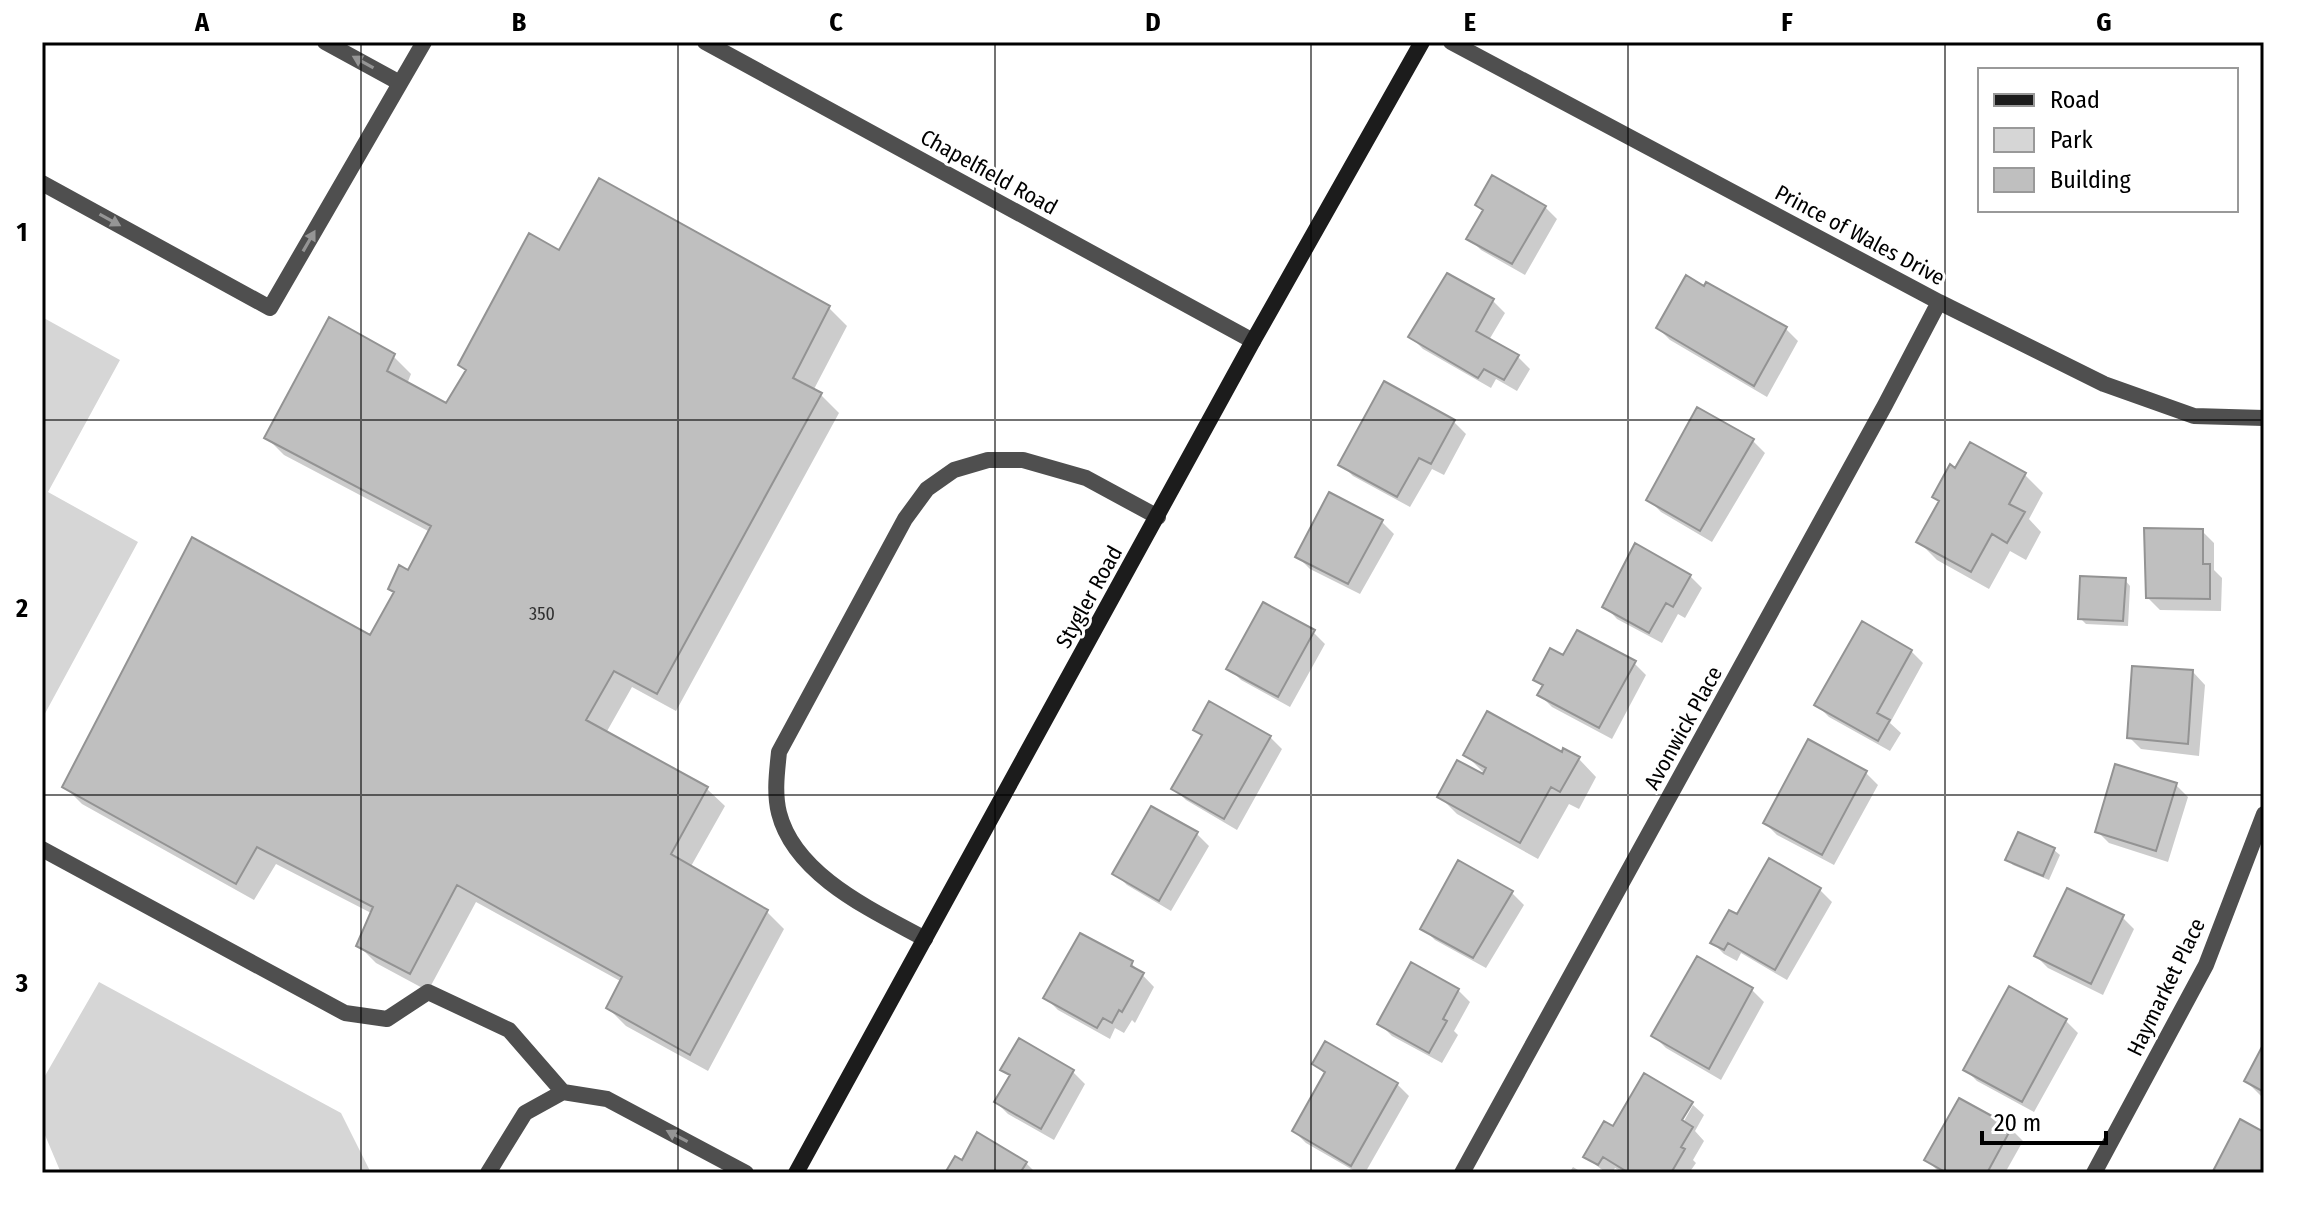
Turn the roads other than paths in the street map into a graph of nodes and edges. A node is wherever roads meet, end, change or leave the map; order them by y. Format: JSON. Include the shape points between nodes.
{"nodes":[{"id":1,"x":325,"y":42,"type":"edge"},
{"id":2,"x":424,"y":42,"type":"edge"},
{"id":3,"x":705,"y":42,"type":"edge"},
{"id":4,"x":1422,"y":42,"type":"edge"},
{"id":5,"x":1451,"y":42,"type":"edge"},
{"id":6,"x":400,"y":83,"type":"junction"},
{"id":7,"x":42,"y":183,"type":"edge"},
{"id":8,"x":1939,"y":302,"type":"junction"},
{"id":9,"x":1253,"y":341,"type":"junction"},
{"id":10,"x":2264,"y":418,"type":"edge"},
{"id":11,"x":1158,"y":517,"type":"junction"},
{"id":12,"x":2264,"y":814,"type":"edge"},
{"id":13,"x":42,"y":849,"type":"edge"},
{"id":14,"x":925,"y":939,"type":"junction"},
{"id":15,"x":563,"y":1092,"type":"junction"},
{"id":16,"x":488,"y":1173,"type":"edge"},
{"id":17,"x":746,"y":1173,"type":"edge"},
{"id":18,"x":796,"y":1173,"type":"edge"},
{"id":19,"x":1462,"y":1173,"type":"edge"},
{"id":20,"x":2094,"y":1173,"type":"edge"}],
"edges":[{"from":6,"to":1,"type":"street","one_way":true},
{"from":2,"to":6,"type":"street"},
{"from":3,"to":9,"type":"street","name":"Chapelfield Road"},
{"from":4,"to":9,"type":"main road","name":"Stygler Road"},
{"from":5,"to":8,"type":"street","name":"Prince of Wales Drive"},
{"from":7,"to":6,"type":"street","one_way":true,"via":[[270,308]]},
{"from":8,"to":10,"type":"street","name":"Prince of Wales Drive","via":[[2104,384],[2194,416]]},
{"from":8,"to":19,"type":"street","name":"Avonwick Place"},
{"from":9,"to":11,"type":"main road","name":"Stygler Road"},
{"from":11,"to":14,"type":"main road","name":"Stygler Road"},
{"from":11,"to":14,"type":"street","via":[[1086,478],[1023,460],[988,460],[954,470],[927,489],[905,519],[779,752],[776,780],[779,814],[809,863],[853,900]]},
{"from":12,"to":20,"type":"street","name":"Haymarket Place","via":[[2206,965]]},
{"from":13,"to":15,"type":"street","via":[[345,1013],[387,1019],[428,992],[509,1030]]},
{"from":14,"to":18,"type":"main road","name":"Stygler Road"},
{"from":15,"to":16,"type":"street","via":[[525,1113]]},
{"from":17,"to":15,"type":"street","one_way":true,"via":[[607,1099]]}]}
